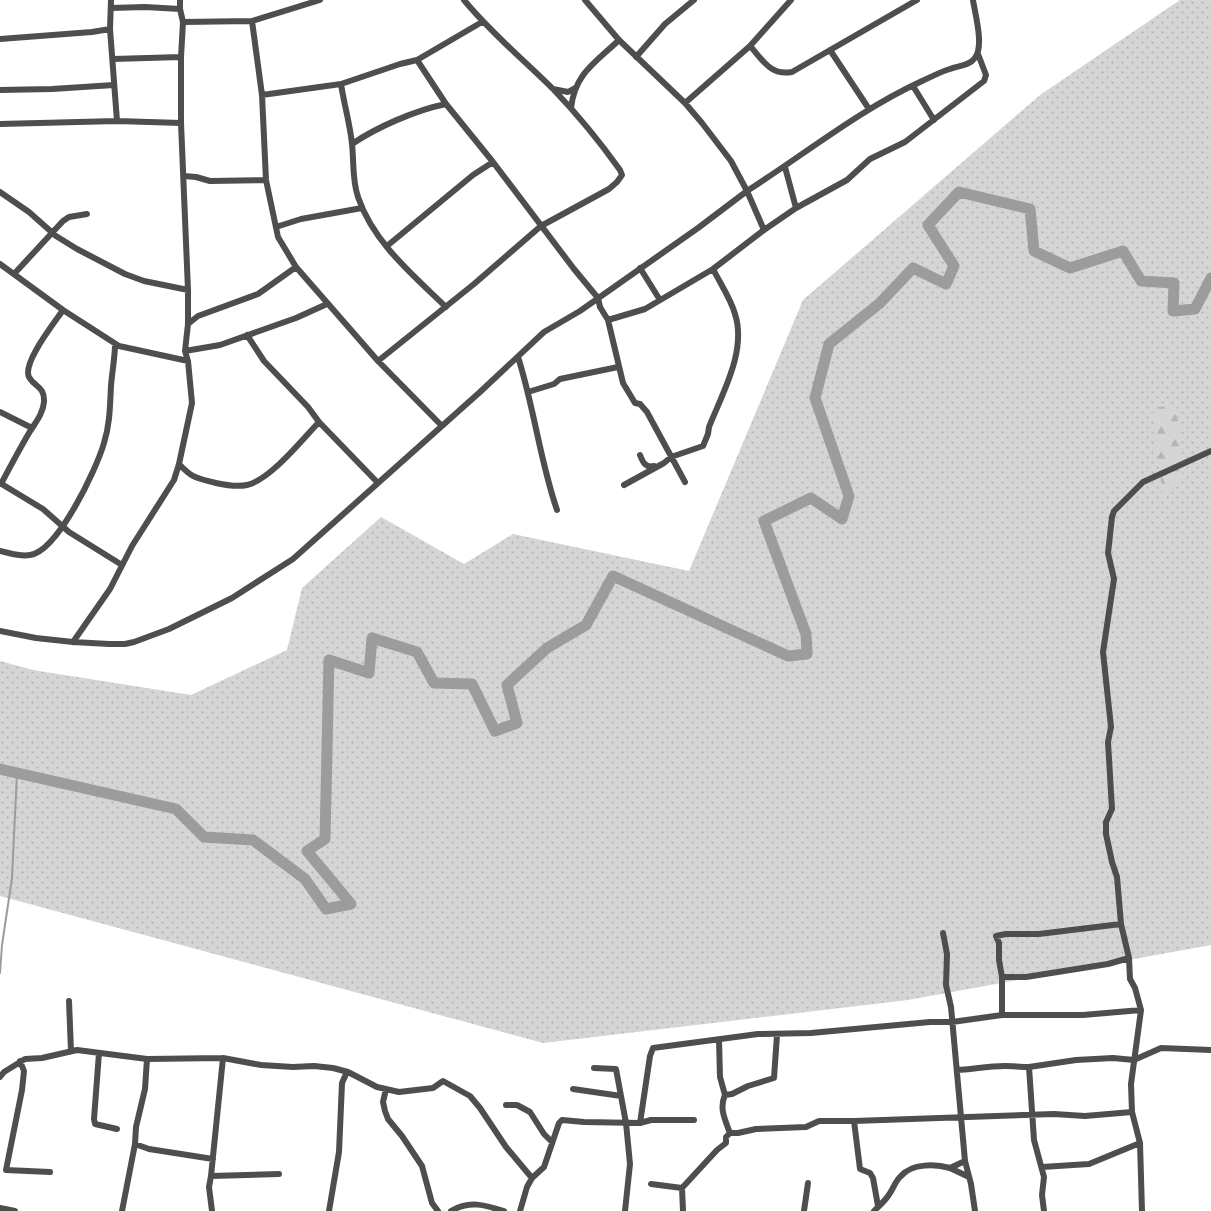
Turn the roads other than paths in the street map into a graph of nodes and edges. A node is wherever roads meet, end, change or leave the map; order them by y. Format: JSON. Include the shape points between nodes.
{"nodes":[{"id":1,"x":111,"y":0,"type":"edge"},
{"id":2,"x":180,"y":0,"type":"edge"},
{"id":3,"x":320,"y":0,"type":"edge"},
{"id":4,"x":464,"y":0,"type":"edge"},
{"id":5,"x":585,"y":0,"type":"edge"},
{"id":6,"x":694,"y":0,"type":"edge"},
{"id":7,"x":791,"y":0,"type":"edge"},
{"id":8,"x":917,"y":0,"type":"edge"},
{"id":9,"x":973,"y":0,"type":"edge"},
{"id":10,"x":111,"y":8,"type":"junction"},
{"id":11,"x":180,"y":9,"type":"junction"},
{"id":12,"x":252,"y":21,"type":"junction"},
{"id":13,"x":183,"y":22,"type":"junction"},
{"id":14,"x":482,"y":22,"type":"junction"},
{"id":15,"x":110,"y":28,"type":"junction"},
{"id":16,"x":0,"y":39,"type":"edge"},
{"id":17,"x":619,"y":40,"type":"junction"},
{"id":18,"x":750,"y":46,"type":"junction"},
{"id":19,"x":830,"y":50,"type":"junction"},
{"id":20,"x":978,"y":54,"type":"junction"},
{"id":21,"x":181,"y":57,"type":"junction"},
{"id":22,"x":636,"y":57,"type":"junction"},
{"id":23,"x":113,"y":59,"type":"junction"},
{"id":24,"x":418,"y":60,"type":"junction"},
{"id":25,"x":114,"y":84,"type":"junction"},
{"id":26,"x":340,"y":84,"type":"junction"},
{"id":27,"x":912,"y":86,"type":"junction"},
{"id":28,"x":575,"y":88,"type":"junction"},
{"id":29,"x":0,"y":90,"type":"edge"},
{"id":30,"x":553,"y":90,"type":"junction"},
{"id":31,"x":262,"y":96,"type":"junction"},
{"id":32,"x":685,"y":103,"type":"junction"},
{"id":33,"x":446,"y":104,"type":"junction"},
{"id":34,"x":571,"y":108,"type":"junction"},
{"id":35,"x":869,"y":109,"type":"junction"},
{"id":36,"x":934,"y":120,"type":"junction"},
{"id":37,"x":117,"y":121,"type":"junction"},
{"id":38,"x":181,"y":123,"type":"junction"},
{"id":39,"x":0,"y":124,"type":"edge"},
{"id":40,"x":352,"y":144,"type":"junction"},
{"id":41,"x":493,"y":162,"type":"junction"},
{"id":42,"x":785,"y":166,"type":"junction"},
{"id":43,"x":184,"y":176,"type":"junction"},
{"id":44,"x":266,"y":180,"type":"junction"},
{"id":45,"x":747,"y":191,"type":"junction"},
{"id":46,"x":0,"y":192,"type":"edge"},
{"id":47,"x":362,"y":208,"type":"junction"},
{"id":48,"x":796,"y":208,"type":"junction"},
{"id":49,"x":87,"y":214,"type":"dead end"},
{"id":50,"x":542,"y":226,"type":"junction"},
{"id":51,"x":276,"y":227,"type":"junction"},
{"id":52,"x":764,"y":230,"type":"junction"},
{"id":53,"x":52,"y":232,"type":"junction"},
{"id":54,"x":387,"y":246,"type":"junction"},
{"id":55,"x":0,"y":264,"type":"edge"},
{"id":56,"x":296,"y":267,"type":"junction"},
{"id":57,"x":640,"y":268,"type":"junction"},
{"id":58,"x":713,"y":269,"type":"junction"},
{"id":59,"x":14,"y":274,"type":"junction"},
{"id":60,"x":188,"y":290,"type":"junction"},
{"id":61,"x":598,"y":298,"type":"junction"},
{"id":62,"x":660,"y":300,"type":"junction"},
{"id":63,"x":328,"y":304,"type":"junction"},
{"id":64,"x":446,"y":307,"type":"junction"},
{"id":65,"x":63,"y":310,"type":"junction"},
{"id":66,"x":608,"y":320,"type":"junction"},
{"id":67,"x":188,"y":324,"type":"junction"},
{"id":68,"x":248,"y":335,"type":"junction"},
{"id":69,"x":115,"y":344,"type":"junction"},
{"id":70,"x":185,"y":351,"type":"junction"},
{"id":71,"x":518,"y":357,"type":"junction"},
{"id":72,"x":188,"y":361,"type":"junction"},
{"id":73,"x":378,"y":361,"type":"junction"},
{"id":74,"x":618,"y":367,"type":"junction"},
{"id":75,"x":528,"y":392,"type":"junction"},
{"id":76,"x":0,"y":412,"type":"edge"},
{"id":77,"x":319,"y":422,"type":"junction"},
{"id":78,"x":441,"y":426,"type":"junction"},
{"id":79,"x":32,"y":428,"type":"junction"},
{"id":80,"x":1211,"y":451,"type":"edge"},
{"id":81,"x":640,"y":455,"type":"dead end"},
{"id":82,"x":671,"y":457,"type":"junction"},
{"id":83,"x":179,"y":464,"type":"junction"},
{"id":84,"x":656,"y":466,"type":"junction"},
{"id":85,"x":685,"y":482,"type":"dead end"},
{"id":86,"x":0,"y":483,"type":"edge"},
{"id":87,"x":378,"y":483,"type":"junction"},
{"id":88,"x":624,"y":485,"type":"dead end"},
{"id":89,"x":557,"y":510,"type":"dead end"},
{"id":90,"x":63,"y":526,"type":"junction"},
{"id":91,"x":0,"y":551,"type":"edge"},
{"id":92,"x":122,"y":565,"type":"junction"},
{"id":93,"x":0,"y":631,"type":"edge"},
{"id":94,"x":73,"y":642,"type":"junction"},
{"id":95,"x":1121,"y":924,"type":"junction"},
{"id":96,"x":943,"y":934,"type":"dead end"},
{"id":97,"x":1129,"y":958,"type":"junction"},
{"id":98,"x":1002,"y":977,"type":"junction"},
{"id":99,"x":69,"y":1001,"type":"dead end"},
{"id":100,"x":1141,"y":1010,"type":"junction"},
{"id":101,"x":1002,"y":1015,"type":"junction"},
{"id":102,"x":952,"y":1022,"type":"junction"},
{"id":103,"x":777,"y":1035,"type":"junction"},
{"id":104,"x":719,"y":1040,"type":"junction"},
{"id":105,"x":1211,"y":1050,"type":"edge"},
{"id":106,"x":70,"y":1051,"type":"junction"},
{"id":107,"x":99,"y":1053,"type":"junction"},
{"id":108,"x":223,"y":1058,"type":"junction"},
{"id":109,"x":147,"y":1059,"type":"junction"},
{"id":110,"x":1134,"y":1060,"type":"junction"},
{"id":111,"x":20,"y":1061,"type":"junction"},
{"id":112,"x":1029,"y":1066,"type":"junction"},
{"id":113,"x":594,"y":1068,"type":"dead end"},
{"id":114,"x":957,"y":1070,"type":"junction"},
{"id":115,"x":347,"y":1072,"type":"junction"},
{"id":116,"x":0,"y":1077,"type":"edge"},
{"id":117,"x":386,"y":1089,"type":"junction"},
{"id":118,"x":573,"y":1089,"type":"dead end"},
{"id":119,"x":725,"y":1095,"type":"junction"},
{"id":120,"x":621,"y":1096,"type":"junction"},
{"id":121,"x":506,"y":1105,"type":"dead end"},
{"id":122,"x":1132,"y":1112,"type":"junction"},
{"id":123,"x":1032,"y":1115,"type":"junction"},
{"id":124,"x":961,"y":1117,"type":"junction"},
{"id":125,"x":694,"y":1120,"type":"dead end"},
{"id":126,"x":854,"y":1121,"type":"junction"},
{"id":127,"x":626,"y":1122,"type":"junction"},
{"id":128,"x":640,"y":1122,"type":"junction"},
{"id":129,"x":117,"y":1129,"type":"dead end"},
{"id":130,"x":730,"y":1133,"type":"junction"},
{"id":131,"x":552,"y":1142,"type":"junction"},
{"id":132,"x":1140,"y":1143,"type":"junction"},
{"id":133,"x":135,"y":1144,"type":"junction"},
{"id":134,"x":213,"y":1159,"type":"junction"},
{"id":135,"x":965,"y":1161,"type":"junction"},
{"id":136,"x":1042,"y":1167,"type":"junction"},
{"id":137,"x":950,"y":1168,"type":"junction"},
{"id":138,"x":50,"y":1172,"type":"dead end"},
{"id":139,"x":279,"y":1174,"type":"dead end"},
{"id":140,"x":212,"y":1176,"type":"junction"},
{"id":141,"x":970,"y":1176,"type":"junction"},
{"id":142,"x":532,"y":1178,"type":"junction"},
{"id":143,"x":808,"y":1182,"type":"dead end"},
{"id":144,"x":651,"y":1184,"type":"dead end"},
{"id":145,"x":682,"y":1188,"type":"junction"},
{"id":146,"x":0,"y":1208,"type":"edge"},
{"id":147,"x":876,"y":1208,"type":"edge"},
{"id":148,"x":15,"y":1211,"type":"edge"},
{"id":149,"x":122,"y":1211,"type":"edge"},
{"id":150,"x":212,"y":1211,"type":"edge"},
{"id":151,"x":329,"y":1211,"type":"edge"},
{"id":152,"x":438,"y":1211,"type":"edge"},
{"id":153,"x":451,"y":1211,"type":"edge"},
{"id":154,"x":504,"y":1211,"type":"edge"},
{"id":155,"x":520,"y":1211,"type":"edge"},
{"id":156,"x":625,"y":1211,"type":"edge"},
{"id":157,"x":683,"y":1211,"type":"edge"},
{"id":158,"x":804,"y":1211,"type":"edge"},
{"id":159,"x":975,"y":1211,"type":"edge"},
{"id":160,"x":1044,"y":1211,"type":"edge"},
{"id":161,"x":1142,"y":1211,"type":"edge"}],
"edges":[{"from":1,"to":10,"type":"street"},
{"from":2,"to":11,"type":"street"},
{"from":3,"to":12,"type":"street"},
{"from":4,"to":14,"type":"street"},
{"from":5,"to":17,"type":"street"},
{"from":6,"to":22,"type":"street","via":[[665,24]]},
{"from":7,"to":18,"type":"street"},
{"from":8,"to":19,"type":"street"},
{"from":9,"to":20,"type":"street"},
{"from":10,"to":11,"type":"street"},
{"from":10,"to":15,"type":"street"},
{"from":11,"to":13,"type":"street"},
{"from":12,"to":13,"type":"street"},
{"from":12,"to":31,"type":"street"},
{"from":13,"to":21,"type":"street"},
{"from":14,"to":24,"type":"street"},
{"from":14,"to":30,"type":"street"},
{"from":15,"to":16,"type":"street"},
{"from":15,"to":23,"type":"street"},
{"from":17,"to":22,"type":"street"},
{"from":17,"to":28,"type":"street","via":[[594,62]]},
{"from":18,"to":19,"type":"street","via":[[771,68],[783,73],[796,70]]},
{"from":18,"to":32,"type":"street"},
{"from":19,"to":35,"type":"street"},
{"from":20,"to":27,"type":"street","via":[[972,62]]},
{"from":20,"to":36,"type":"street","via":[[985,80]]},
{"from":21,"to":23,"type":"street"},
{"from":21,"to":38,"type":"street"},
{"from":22,"to":32,"type":"street"},
{"from":23,"to":25,"type":"street"},
{"from":24,"to":26,"type":"street"},
{"from":24,"to":33,"type":"street"},
{"from":25,"to":29,"type":"street"},
{"from":25,"to":37,"type":"street"},
{"from":26,"to":31,"type":"street"},
{"from":26,"to":40,"type":"street"},
{"from":27,"to":35,"type":"street"},
{"from":27,"to":36,"type":"street"},
{"from":28,"to":30,"type":"street","via":[[568,92]]},
{"from":28,"to":34,"type":"street"},
{"from":30,"to":34,"type":"street"},
{"from":31,"to":44,"type":"street"},
{"from":32,"to":45,"type":"street","via":[[742,178]]},
{"from":33,"to":40,"type":"street","via":[[417,112]]},
{"from":33,"to":41,"type":"street"},
{"from":34,"to":50,"type":"street","via":[[601,143],[622,175],[609,190]]},
{"from":35,"to":42,"type":"street"},
{"from":36,"to":48,"type":"street","via":[[905,142],[870,159],[847,180]]},
{"from":37,"to":38,"type":"street"},
{"from":37,"to":39,"type":"street"},
{"from":38,"to":43,"type":"street"},
{"from":40,"to":47,"type":"street","via":[[352,173]]},
{"from":41,"to":50,"type":"street"},
{"from":41,"to":54,"type":"street"},
{"from":42,"to":45,"type":"street"},
{"from":42,"to":48,"type":"street"},
{"from":43,"to":44,"type":"street","via":[[210,181]]},
{"from":43,"to":60,"type":"street"},
{"from":44,"to":51,"type":"street"},
{"from":45,"to":52,"type":"street"},
{"from":45,"to":57,"type":"street"},
{"from":46,"to":53,"type":"street"},
{"from":47,"to":51,"type":"street"},
{"from":47,"to":54,"type":"street"},
{"from":48,"to":52,"type":"street"},
{"from":49,"to":53,"type":"street","via":[[69,217]]},
{"from":50,"to":61,"type":"street"},
{"from":50,"to":64,"type":"street"},
{"from":51,"to":56,"type":"street"},
{"from":52,"to":58,"type":"street"},
{"from":53,"to":59,"type":"street"},
{"from":53,"to":60,"type":"street","via":[[124,274]]},
{"from":54,"to":64,"type":"street"},
{"from":55,"to":59,"type":"street"},
{"from":56,"to":63,"type":"street"},
{"from":56,"to":67,"type":"street","via":[[258,294],[198,316]]},
{"from":57,"to":61,"type":"street"},
{"from":57,"to":62,"type":"street"},
{"from":58,"to":62,"type":"street"},
{"from":58,"to":82,"type":"street","via":[[735,313],[738,336],[735,363],[703,446]]},
{"from":59,"to":65,"type":"street"},
{"from":60,"to":67,"type":"street"},
{"from":61,"to":66,"type":"street"},
{"from":61,"to":71,"type":"street","via":[[544,332]]},
{"from":62,"to":66,"type":"street","via":[[645,309]]},
{"from":63,"to":68,"type":"street"},
{"from":63,"to":73,"type":"street"},
{"from":64,"to":73,"type":"street"},
{"from":65,"to":69,"type":"street"},
{"from":65,"to":79,"type":"street","via":[[27,368],[31,380],[44,394],[42,412]]},
{"from":66,"to":74,"type":"street"},
{"from":67,"to":70,"type":"street"},
{"from":68,"to":70,"type":"street","via":[[220,345]]},
{"from":68,"to":77,"type":"street","via":[[264,361]]},
{"from":69,"to":72,"type":"street"},
{"from":69,"to":90,"type":"street","via":[[110,416],[104,442],[82,493]]},
{"from":70,"to":72,"type":"street"},
{"from":71,"to":75,"type":"street"},
{"from":71,"to":78,"type":"street"},
{"from":72,"to":83,"type":"street","via":[[192,403]]},
{"from":73,"to":78,"type":"street"},
{"from":74,"to":75,"type":"street","via":[[560,379]]},
{"from":74,"to":82,"type":"street","via":[[623,383],[635,403],[647,412]]},
{"from":75,"to":89,"type":"street"},
{"from":76,"to":79,"type":"street"},
{"from":77,"to":83,"type":"street","via":[[274,468],[246,485],[205,481],[190,476]]},
{"from":77,"to":87,"type":"street"},
{"from":78,"to":87,"type":"street"},
{"from":79,"to":86,"type":"street"},
{"from":80,"to":95,"type":"street","via":[[1143,482],[1112,517],[1108,553],[1114,579],[1103,652],[1112,727],[1108,742],[1112,808],[1106,822],[1106,834],[1118,877]]},
{"from":81,"to":84,"type":"street","via":[[644,464]]},
{"from":82,"to":84,"type":"street"},
{"from":82,"to":85,"type":"street"},
{"from":83,"to":92,"type":"street","via":[[174,480]]},
{"from":84,"to":88,"type":"street"},
{"from":86,"to":90,"type":"street","via":[[43,509]]},
{"from":87,"to":94,"type":"street","via":[[293,559],[232,598],[134,642]]},
{"from":90,"to":91,"type":"street","via":[[47,546],[32,555]]},
{"from":90,"to":92,"type":"street"},
{"from":92,"to":94,"type":"street","via":[[110,589]]},
{"from":93,"to":94,"type":"street"},
{"from":95,"to":97,"type":"street"},
{"from":95,"to":98,"type":"street","via":[[996,936]]},
{"from":96,"to":102,"type":"street"},
{"from":97,"to":98,"type":"street","via":[[1026,977]]},
{"from":97,"to":100,"type":"street","via":[[1130,980]]},
{"from":98,"to":101,"type":"street"},
{"from":99,"to":106,"type":"street"},
{"from":100,"to":101,"type":"street","via":[[1083,1015]]},
{"from":100,"to":110,"type":"street"},
{"from":101,"to":102,"type":"street"},
{"from":102,"to":103,"type":"street"},
{"from":102,"to":114,"type":"street"},
{"from":103,"to":104,"type":"street","via":[[758,1034]]},
{"from":103,"to":119,"type":"street","via":[[774,1078]]},
{"from":104,"to":119,"type":"street","via":[[720,1077]]},
{"from":104,"to":128,"type":"street","via":[[653,1048]]},
{"from":105,"to":110,"type":"street","via":[[1161,1048]]},
{"from":106,"to":107,"type":"street"},
{"from":106,"to":111,"type":"street"},
{"from":107,"to":109,"type":"street"},
{"from":107,"to":129,"type":"street","via":[[94,1120],[95,1124]]},
{"from":108,"to":109,"type":"street"},
{"from":108,"to":115,"type":"street","via":[[260,1065],[314,1066]]},
{"from":108,"to":134,"type":"street"},
{"from":109,"to":133,"type":"street","via":[[146,1089]]},
{"from":110,"to":112,"type":"street","via":[[1076,1060]]},
{"from":110,"to":122,"type":"street"},
{"from":111,"to":116,"type":"street"},
{"from":111,"to":138,"type":"street","via":[[24,1071],[22,1090],[6,1170]]},
{"from":112,"to":114,"type":"street"},
{"from":112,"to":123,"type":"street"},
{"from":113,"to":120,"type":"street","via":[[616,1069]]},
{"from":114,"to":124,"type":"street"},
{"from":115,"to":117,"type":"street"},
{"from":115,"to":151,"type":"street","via":[[342,1083],[339,1152]]},
{"from":117,"to":142,"type":"street","via":[[418,1091],[433,1088],[443,1081],[470,1096]]},
{"from":117,"to":152,"type":"street","via":[[385,1111],[422,1166],[432,1204]]},
{"from":118,"to":120,"type":"street"},
{"from":119,"to":130,"type":"street","via":[[723,1114]]},
{"from":120,"to":127,"type":"street"},
{"from":121,"to":131,"type":"street","via":[[517,1105],[530,1112]]},
{"from":122,"to":123,"type":"street","via":[[1085,1116]]},
{"from":122,"to":132,"type":"street"},
{"from":123,"to":124,"type":"street"},
{"from":123,"to":136,"type":"street","via":[[1034,1140]]},
{"from":124,"to":126,"type":"street"},
{"from":124,"to":135,"type":"street"},
{"from":125,"to":128,"type":"street"},
{"from":126,"to":130,"type":"street","via":[[819,1121],[806,1127],[756,1128]]},
{"from":126,"to":147,"type":"street","via":[[860,1169],[873,1178]]},
{"from":127,"to":128,"type":"street"},
{"from":127,"to":131,"type":"street","via":[[562,1120]]},
{"from":127,"to":156,"type":"street","via":[[630,1164]]},
{"from":130,"to":145,"type":"street","via":[[726,1143]]},
{"from":131,"to":142,"type":"street","via":[[544,1167]]},
{"from":132,"to":136,"type":"street","via":[[1089,1164]]},
{"from":132,"to":161,"type":"street"},
{"from":133,"to":134,"type":"street"},
{"from":133,"to":149,"type":"street"},
{"from":134,"to":140,"type":"street"},
{"from":135,"to":137,"type":"street"},
{"from":135,"to":141,"type":"street"},
{"from":136,"to":160,"type":"street"},
{"from":137,"to":141,"type":"street"},
{"from":137,"to":147,"type":"street","via":[[941,1165],[915,1168],[902,1174],[887,1198]]},
{"from":139,"to":140,"type":"street"},
{"from":140,"to":150,"type":"street","via":[[209,1186]]},
{"from":141,"to":159,"type":"street"},
{"from":142,"to":155,"type":"street"},
{"from":143,"to":158,"type":"street"},
{"from":144,"to":145,"type":"street"},
{"from":145,"to":157,"type":"street"},
{"from":146,"to":148,"type":"street"},
{"from":153,"to":154,"type":"street","via":[[470,1204]]}]}
